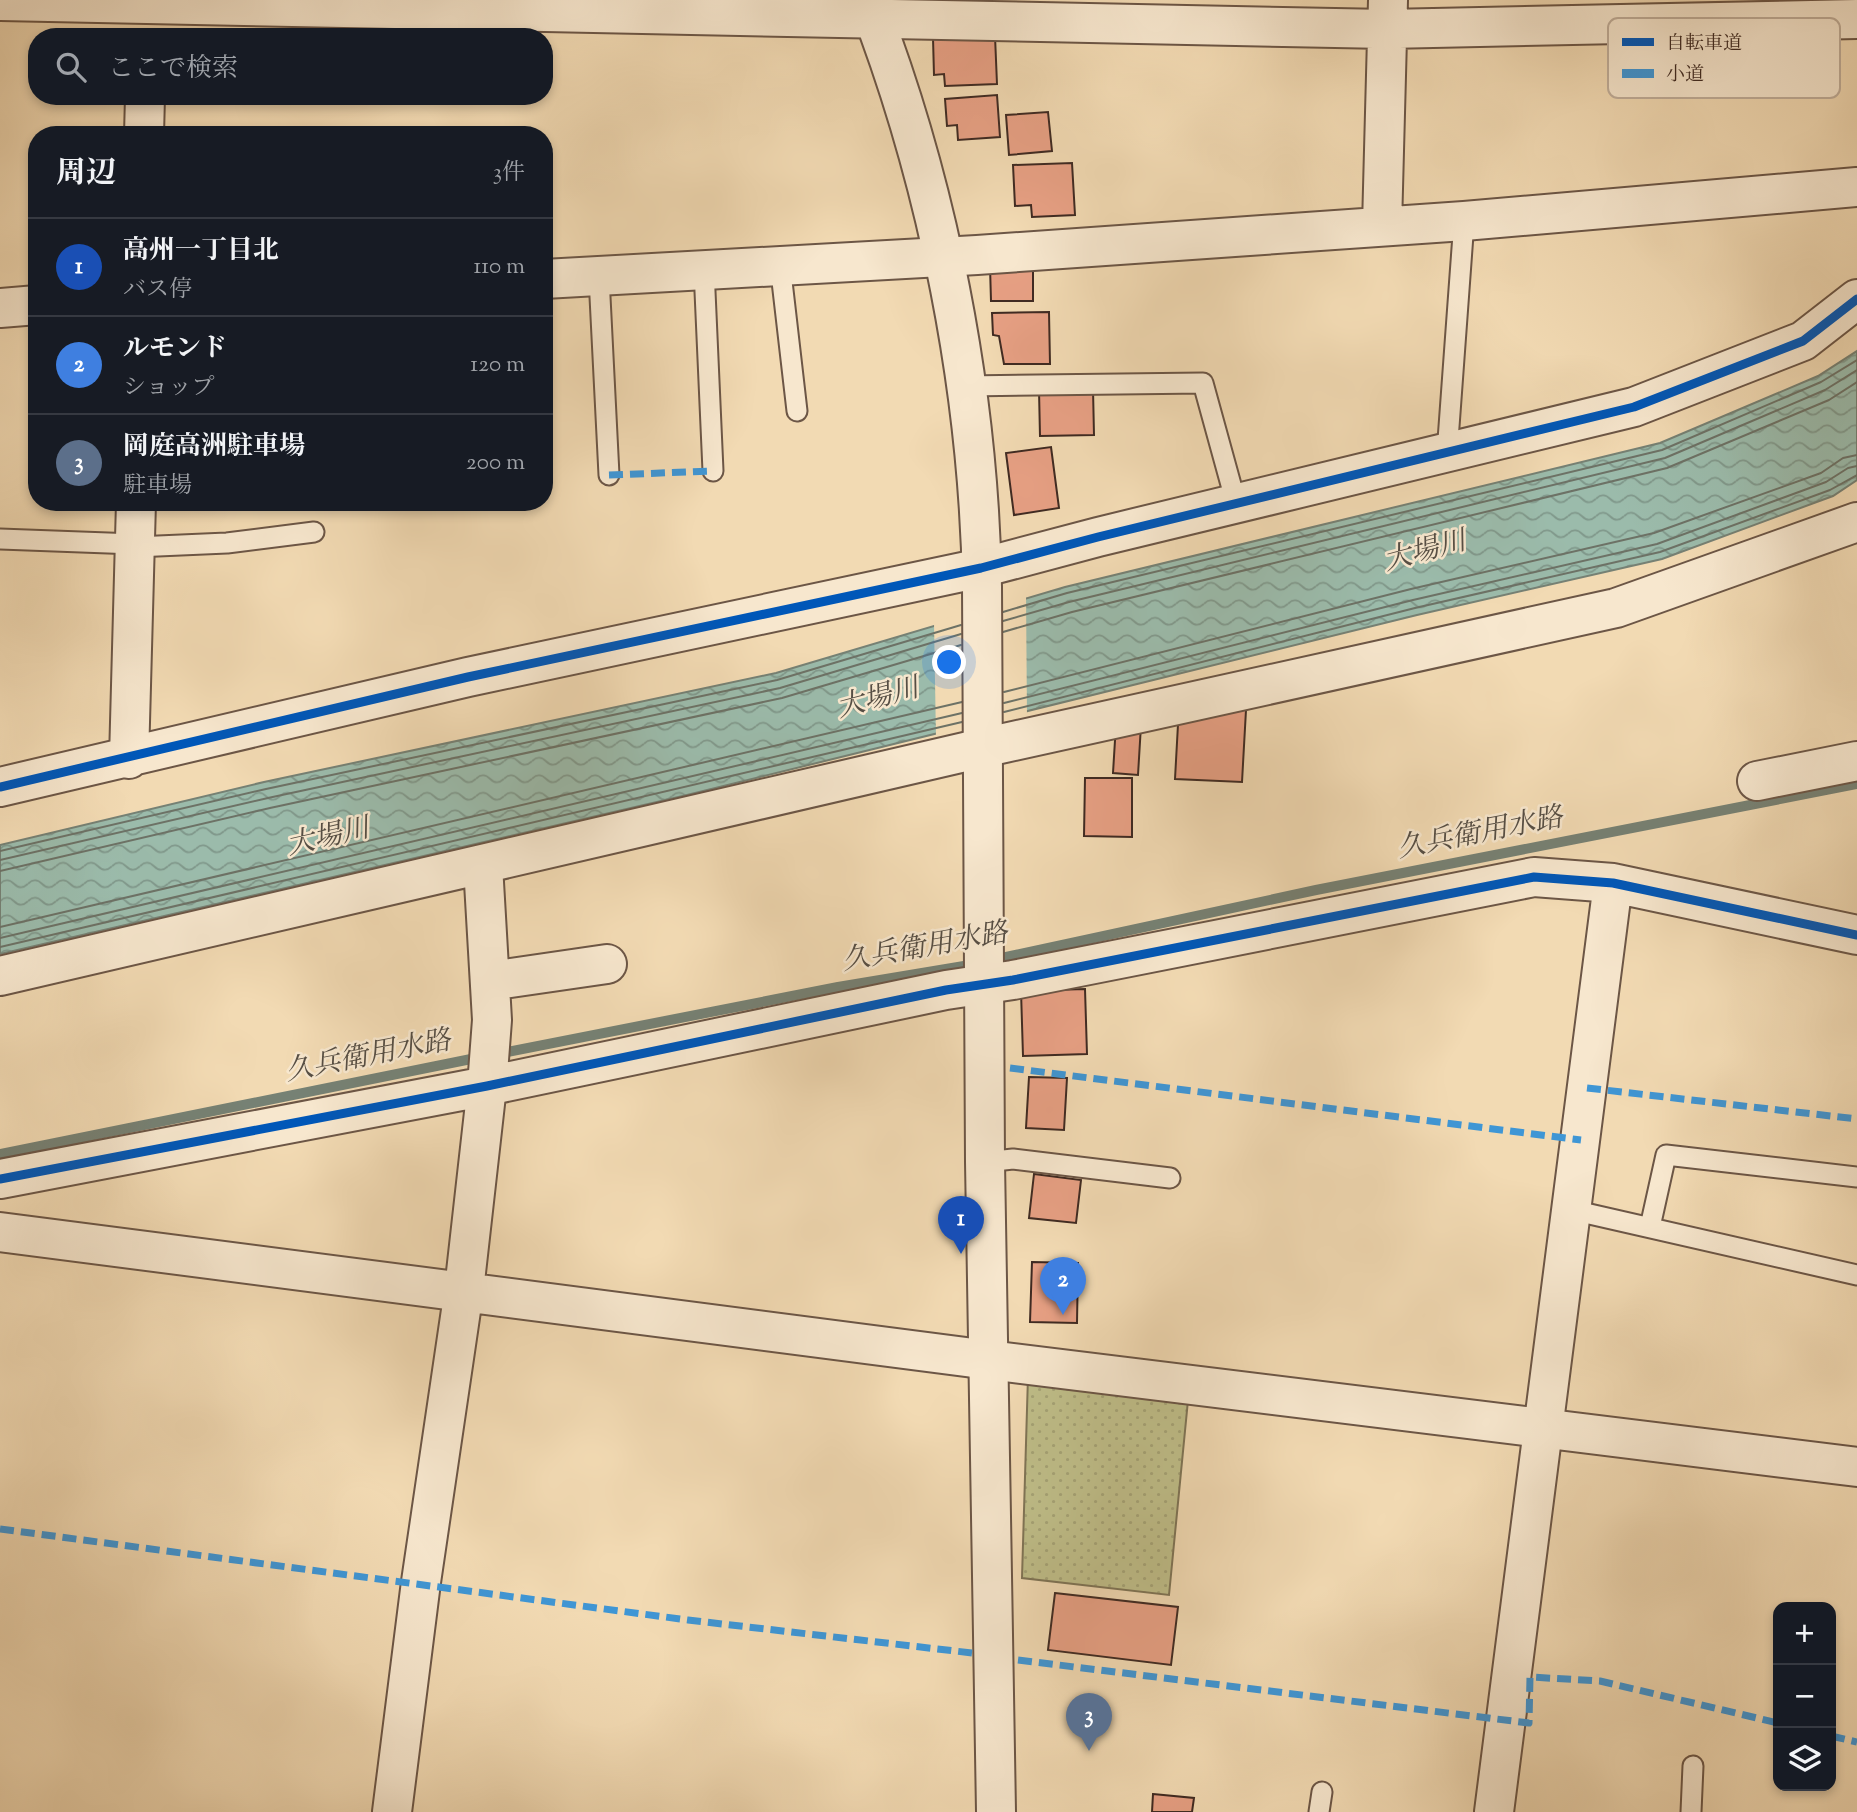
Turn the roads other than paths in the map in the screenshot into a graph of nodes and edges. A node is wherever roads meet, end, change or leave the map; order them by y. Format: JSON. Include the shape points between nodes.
{"nodes":[{"id":1,"x":0,"y":1,"type":"edge"},
{"id":2,"x":871,"y":10,"type":"edge"},
{"id":3,"x":998,"y":11,"type":"edge"},
{"id":4,"x":1110,"y":12,"type":"edge"},
{"id":5,"x":1211,"y":12,"type":"edge"},
{"id":6,"x":146,"y":14,"type":"edge"},
{"id":7,"x":1388,"y":15,"type":"edge"},
{"id":8,"x":1740,"y":18,"type":"edge"},
{"id":9,"x":145,"y":105,"type":"edge"},
{"id":10,"x":144,"y":126,"type":"edge"},
{"id":11,"x":1857,"y":187,"type":"edge"},
{"id":12,"x":1464,"y":221,"type":"junction"},
{"id":13,"x":1382,"y":226,"type":"junction"},
{"id":14,"x":943,"y":254,"type":"junction"},
{"id":15,"x":780,"y":264,"type":"junction"},
{"id":16,"x":704,"y":269,"type":"junction"},
{"id":17,"x":599,"y":277,"type":"junction"},
{"id":18,"x":553,"y":279,"type":"edge"},
{"id":19,"x":1857,"y":299,"type":"edge"},
{"id":20,"x":28,"y":305,"type":"edge"},
{"id":21,"x":0,"y":307,"type":"edge"},
{"id":22,"x":965,"y":386,"type":"junction"},
{"id":23,"x":797,"y":411,"type":"dead end"},
{"id":24,"x":1447,"y":454,"type":"junction"},
{"id":25,"x":713,"y":471,"type":"dead end"},
{"id":26,"x":609,"y":475,"type":"dead end"},
{"id":27,"x":1236,"y":503,"type":"junction"},
{"id":28,"x":136,"y":511,"type":"edge"},
{"id":29,"x":1857,"y":522,"type":"edge"},
{"id":30,"x":314,"y":532,"type":"dead end"},
{"id":31,"x":0,"y":539,"type":"edge"},
{"id":32,"x":135,"y":545,"type":"junction"},
{"id":33,"x":982,"y":578,"type":"junction"},
{"id":34,"x":982,"y":739,"type":"junction"},
{"id":35,"x":129,"y":759,"type":"junction"},
{"id":36,"x":1857,"y":761,"type":"edge"},
{"id":37,"x":1757,"y":781,"type":"dead end"},
{"id":38,"x":0,"y":787,"type":"edge"},
{"id":39,"x":483,"y":865,"type":"junction"},
{"id":40,"x":1613,"y":883,"type":"junction"},
{"id":41,"x":1857,"y":935,"type":"edge"},
{"id":42,"x":607,"y":964,"type":"dead end"},
{"id":43,"x":0,"y":976,"type":"edge"},
{"id":44,"x":490,"y":981,"type":"junction"},
{"id":45,"x":985,"y":985,"type":"junction"},
{"id":46,"x":486,"y":1086,"type":"junction"},
{"id":47,"x":985,"y":1163,"type":"junction"},
{"id":48,"x":1857,"y":1177,"type":"edge"},
{"id":49,"x":1170,"y":1178,"type":"dead end"},
{"id":50,"x":0,"y":1179,"type":"edge"},
{"id":51,"x":1572,"y":1210,"type":"junction"},
{"id":52,"x":1650,"y":1227,"type":"junction"},
{"id":53,"x":0,"y":1232,"type":"edge"},
{"id":54,"x":1857,"y":1275,"type":"edge"},
{"id":55,"x":464,"y":1290,"type":"junction"},
{"id":56,"x":989,"y":1360,"type":"junction"},
{"id":57,"x":1544,"y":1429,"type":"junction"},
{"id":58,"x":1857,"y":1467,"type":"edge"},
{"id":59,"x":1693,"y":1766,"type":"dead end"},
{"id":60,"x":392,"y":1812,"type":"edge"},
{"id":61,"x":996,"y":1812,"type":"edge"},
{"id":62,"x":1494,"y":1812,"type":"edge"},
{"id":63,"x":1691,"y":1812,"type":"edge"}],
"edges":[{"from":1,"to":6,"type":"street"},
{"from":2,"to":3,"type":"street"},
{"from":2,"to":6,"type":"street"},
{"from":2,"to":14,"type":"street","via":[[914,136]]},
{"from":3,"to":4,"type":"street"},
{"from":4,"to":5,"type":"street"},
{"from":5,"to":7,"type":"street"},
{"from":7,"to":8,"type":"street"},
{"from":7,"to":13,"type":"street"},
{"from":9,"to":10,"type":"street"},
{"from":11,"to":12,"type":"street"},
{"from":12,"to":13,"type":"street"},
{"from":12,"to":24,"type":"lane"},
{"from":13,"to":14,"type":"street"},
{"from":14,"to":15,"type":"street"},
{"from":14,"to":22,"type":"street"},
{"from":15,"to":16,"type":"street"},
{"from":15,"to":23,"type":"lane"},
{"from":16,"to":17,"type":"street"},
{"from":16,"to":25,"type":"lane"},
{"from":17,"to":18,"type":"street"},
{"from":17,"to":26,"type":"lane"},
{"from":19,"to":24,"type":"street","via":[[1802,341],[1633,407]]},
{"from":20,"to":21,"type":"street"},
{"from":22,"to":27,"type":"lane","via":[[1203,383]]},
{"from":22,"to":33,"type":"street"},
{"from":24,"to":27,"type":"street"},
{"from":27,"to":33,"type":"street"},
{"from":28,"to":32,"type":"street"},
{"from":29,"to":34,"type":"street","via":[[1616,608]]},
{"from":30,"to":32,"type":"lane","via":[[227,543]]},
{"from":31,"to":32,"type":"lane"},
{"from":32,"to":35,"type":"street"},
{"from":33,"to":34,"type":"street"},
{"from":33,"to":35,"type":"street","via":[[468,677]]},
{"from":34,"to":39,"type":"street"},
{"from":34,"to":45,"type":"street"},
{"from":35,"to":38,"type":"street"},
{"from":36,"to":37,"type":"street"},
{"from":39,"to":43,"type":"street"},
{"from":39,"to":44,"type":"street"},
{"from":40,"to":41,"type":"street"},
{"from":40,"to":45,"type":"street","via":[[1534,877]]},
{"from":40,"to":51,"type":"street"},
{"from":42,"to":44,"type":"street"},
{"from":44,"to":46,"type":"street"},
{"from":45,"to":46,"type":"street"},
{"from":45,"to":47,"type":"street"},
{"from":46,"to":50,"type":"street"},
{"from":46,"to":55,"type":"street"},
{"from":47,"to":49,"type":"lane","via":[[1013,1159]]},
{"from":47,"to":56,"type":"street"},
{"from":48,"to":52,"type":"lane","via":[[1666,1155]]},
{"from":51,"to":52,"type":"lane"},
{"from":51,"to":57,"type":"street"},
{"from":52,"to":54,"type":"lane"},
{"from":53,"to":55,"type":"street"},
{"from":55,"to":56,"type":"street"},
{"from":55,"to":60,"type":"street"},
{"from":56,"to":57,"type":"street"},
{"from":56,"to":61,"type":"street"},
{"from":57,"to":58,"type":"street"},
{"from":57,"to":62,"type":"street"},
{"from":59,"to":63,"type":"lane"}]}
